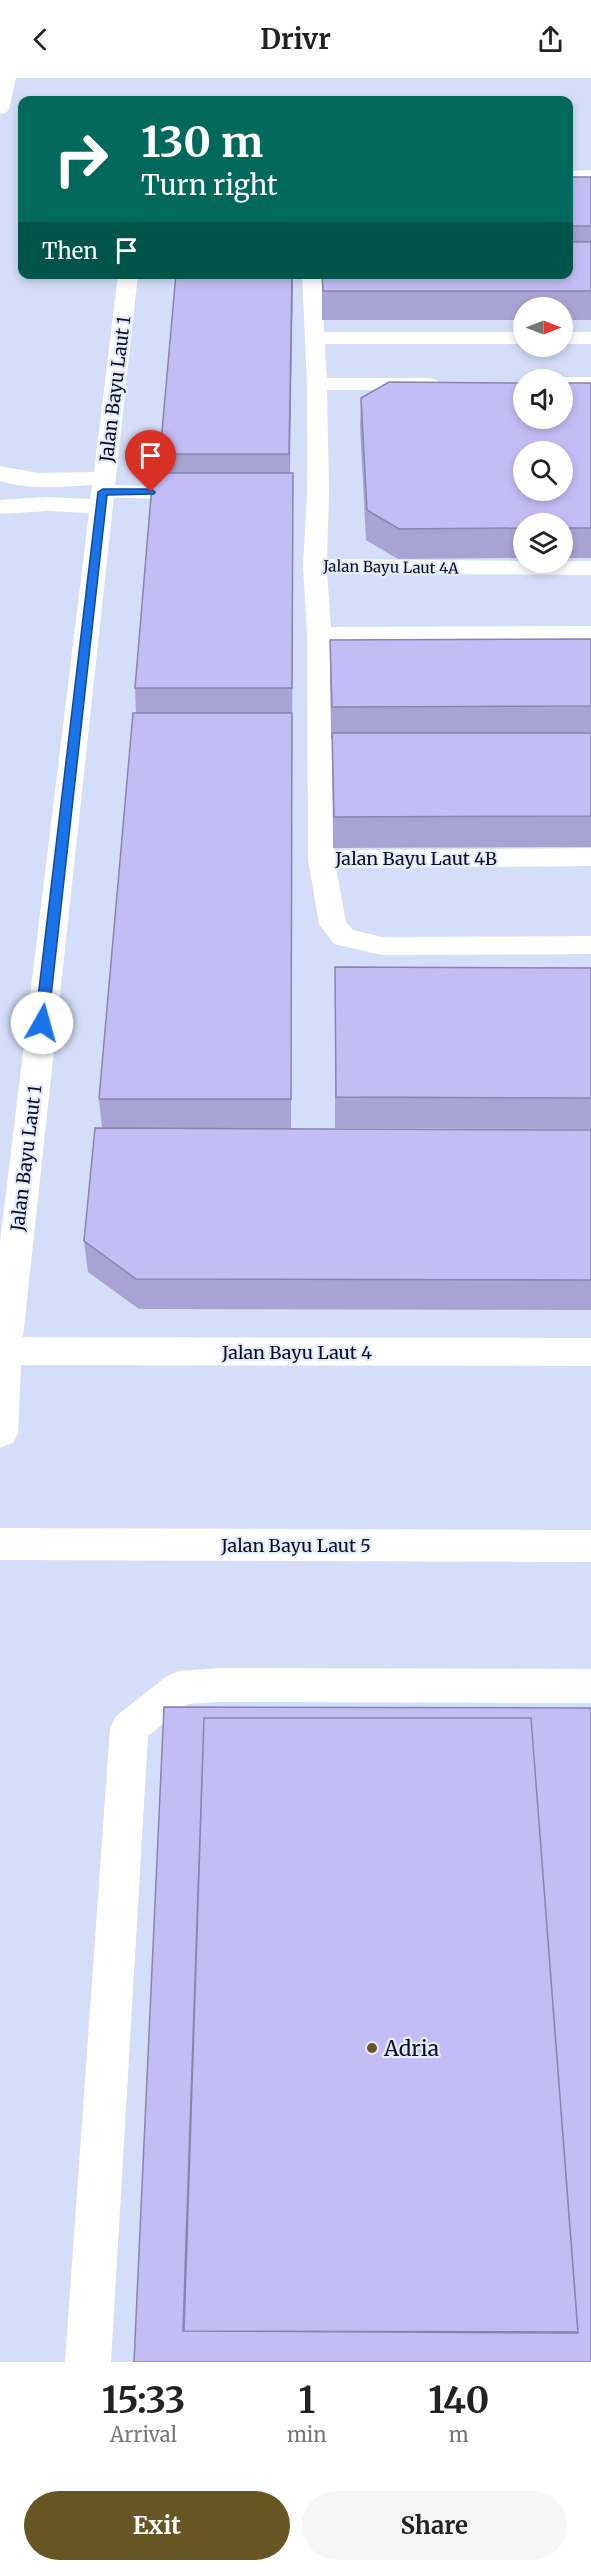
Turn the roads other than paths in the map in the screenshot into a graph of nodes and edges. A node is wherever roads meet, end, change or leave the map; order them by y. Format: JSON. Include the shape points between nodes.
{"nodes":[{"id":1,"x":7,"y":78,"type":"edge"},
{"id":2,"x":0,"y":109,"type":"edge"},
{"id":3,"x":591,"y":176,"type":"edge"},
{"id":4,"x":573,"y":177,"type":"edge"},
{"id":5,"x":127,"y":279,"type":"edge"},
{"id":6,"x":312,"y":279,"type":"edge"},
{"id":7,"x":314,"y":338,"type":"junction"},
{"id":8,"x":513,"y":338,"type":"edge"},
{"id":9,"x":573,"y":338,"type":"edge"},
{"id":10,"x":591,"y":338,"type":"edge"},
{"id":11,"x":455,"y":383,"type":"edge"},
{"id":12,"x":573,"y":383,"type":"edge"},
{"id":13,"x":591,"y":383,"type":"edge"},
{"id":14,"x":317,"y":384,"type":"junction"},
{"id":15,"x":0,"y":473,"type":"edge"},
{"id":16,"x":103,"y":492,"type":"junction"},
{"id":17,"x":210,"y":493,"type":"edge"},
{"id":18,"x":294,"y":493,"type":"edge"},
{"id":19,"x":318,"y":493,"type":"junction"},
{"id":20,"x":0,"y":507,"type":"edge"},
{"id":21,"x":315,"y":566,"type":"junction"},
{"id":22,"x":591,"y":568,"type":"edge"},
{"id":23,"x":591,"y":633,"type":"edge"},
{"id":24,"x":319,"y":634,"type":"junction"},
{"id":25,"x":591,"y":857,"type":"edge"},
{"id":26,"x":321,"y":859,"type":"junction"},
{"id":27,"x":591,"y":945,"type":"edge"},
{"id":28,"x":4,"y":1351,"type":"junction"},
{"id":29,"x":591,"y":1352,"type":"edge"},
{"id":30,"x":0,"y":1433,"type":"edge"},
{"id":31,"x":0,"y":1544,"type":"edge"},
{"id":32,"x":591,"y":1546,"type":"edge"},
{"id":33,"x":591,"y":1686,"type":"edge"},
{"id":34,"x":88,"y":2362,"type":"edge"}],
"edges":[{"from":1,"to":2,"type":"street"},
{"from":3,"to":4,"type":"street"},
{"from":5,"to":16,"type":"street","name":"Jalan Bayu Laut 1"},
{"from":6,"to":7,"type":"lane"},
{"from":7,"to":8,"type":"lane"},
{"from":7,"to":14,"type":"lane"},
{"from":9,"to":10,"type":"lane"},
{"from":11,"to":14,"type":"lane"},
{"from":12,"to":13,"type":"lane"},
{"from":14,"to":19,"type":"lane"},
{"from":15,"to":16,"type":"street"},
{"from":16,"to":17,"type":"lane"},
{"from":16,"to":20,"type":"street","via":[[47,504]]},
{"from":16,"to":28,"type":"street","name":"Jalan Bayu Laut 1"},
{"from":18,"to":19,"type":"lane"},
{"from":19,"to":21,"type":"lane"},
{"from":21,"to":22,"type":"lane","name":"Jalan Bayu Laut 4A"},
{"from":21,"to":24,"type":"lane","name":"Jalan Bayu Laut 4A"},
{"from":23,"to":24,"type":"lane"},
{"from":24,"to":26,"type":"lane","name":"Jalan Bayu Laut 4A"},
{"from":25,"to":26,"type":"lane","name":"Jalan Bayu Laut 4B"},
{"from":26,"to":27,"type":"lane","name":"Jalan Bayu Laut 4B","via":[[333,924],[344,937],[382,946]]},
{"from":28,"to":29,"type":"street","name":"Jalan Bayu Laut 4"},
{"from":28,"to":30,"type":"street","name":"Jalan Bayu Laut 1"},
{"from":31,"to":32,"type":"street","name":"Jalan Bayu Laut 5"},
{"from":33,"to":34,"type":"lane","via":[[180,1688],[129,1728]]}]}
